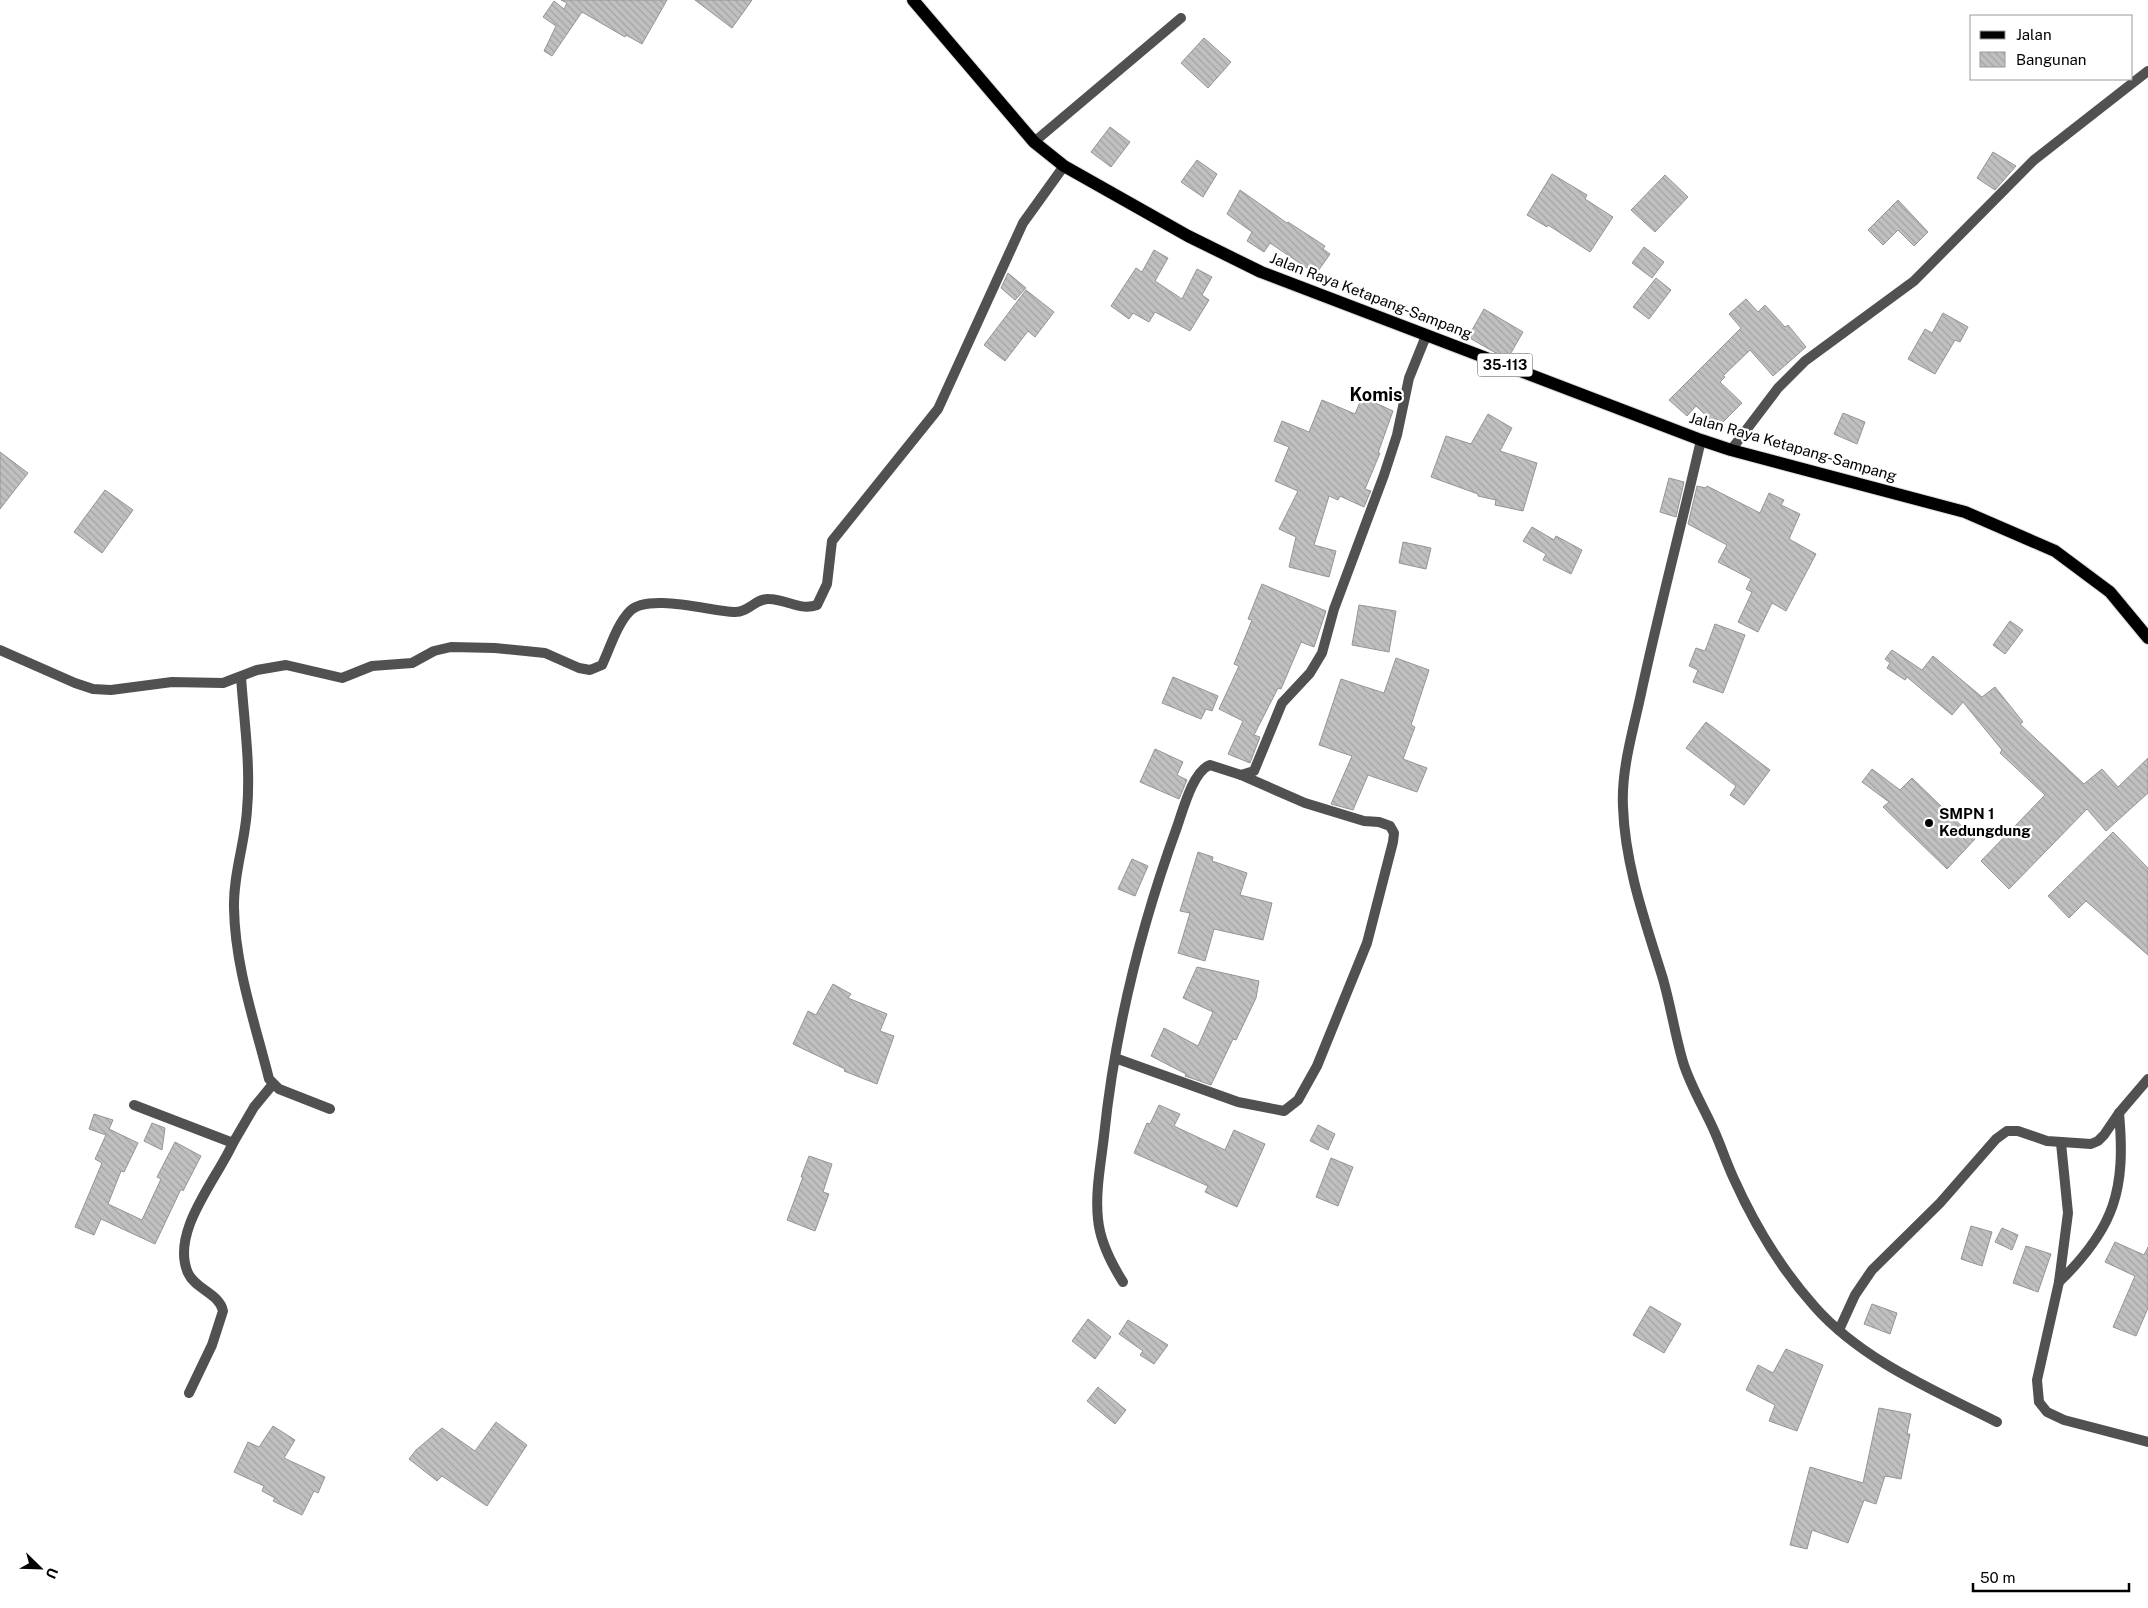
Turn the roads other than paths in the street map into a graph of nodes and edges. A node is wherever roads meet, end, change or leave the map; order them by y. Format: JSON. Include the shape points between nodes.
{"nodes":[{"id":1,"x":913,"y":0,"type":"edge"},
{"id":2,"x":1181,"y":18,"type":"dead end"},
{"id":3,"x":2148,"y":71,"type":"edge"},
{"id":4,"x":1034,"y":142,"type":"junction"},
{"id":5,"x":1064,"y":166,"type":"junction"},
{"id":6,"x":1426,"y":336,"type":"junction"},
{"id":7,"x":1701,"y":440,"type":"junction"},
{"id":8,"x":1731,"y":450,"type":"junction"},
{"id":9,"x":2148,"y":638,"type":"edge"},
{"id":10,"x":0,"y":650,"type":"edge"},
{"id":11,"x":241,"y":677,"type":"junction"},
{"id":12,"x":1241,"y":776,"type":"junction"},
{"id":13,"x":1115,"y":1058,"type":"junction"},
{"id":14,"x":2148,"y":1080,"type":"edge"},
{"id":15,"x":272,"y":1084,"type":"junction"},
{"id":16,"x":134,"y":1105,"type":"dead end"},
{"id":17,"x":330,"y":1109,"type":"dead end"},
{"id":18,"x":2119,"y":1112,"type":"junction"},
{"id":19,"x":233,"y":1143,"type":"junction"},
{"id":20,"x":2061,"y":1143,"type":"junction"},
{"id":21,"x":1123,"y":1282,"type":"dead end"},
{"id":22,"x":2059,"y":1282,"type":"junction"},
{"id":23,"x":1839,"y":1330,"type":"junction"},
{"id":24,"x":189,"y":1393,"type":"dead end"},
{"id":25,"x":1997,"y":1422,"type":"dead end"},
{"id":26,"x":2148,"y":1442,"type":"edge"}],
"edges":[{"from":1,"to":4,"type":"main road","name":"Jalan Raya Ketapang-Sampang","number":"35-113"},
{"from":2,"to":4,"type":"street"},
{"from":3,"to":8,"type":"street","via":[[2034,160],[1914,281],[1805,361],[1778,388]]},
{"from":4,"to":5,"type":"main road","name":"Jalan Raya Ketapang-Sampang","number":"35-113"},
{"from":5,"to":6,"type":"main road","name":"Jalan Raya Ketapang-Sampang","number":"35-113","via":[[1188,236],[1261,272]]},
{"from":5,"to":11,"type":"street","via":[[1023,223],[938,409],[832,541],[827,584],[817,605],[802,607],[763,599],[737,612],[650,603],[631,610],[602,665],[590,670],[545,653],[450,647],[434,650],[412,663],[372,666],[342,678],[286,665],[264,668]]},
{"from":6,"to":7,"type":"main road","name":"Jalan Raya Ketapang-Sampang","number":"35-113"},
{"from":6,"to":12,"type":"street","via":[[1409,378],[1397,436],[1334,609],[1322,652],[1310,673],[1282,703],[1257,767]]},
{"from":7,"to":8,"type":"main road","name":"Jalan Raya Ketapang-Sampang","number":"35-113"},
{"from":7,"to":23,"type":"street","via":[[1658,613],[1625,767],[1623,807],[1629,852],[1683,1064],[1732,1177],[1762,1234],[1790,1275],[1816,1308]]},
{"from":8,"to":9,"type":"main road","name":"Jalan Raya Ketapang-Sampang","number":"35-113","via":[[1965,512],[2055,551],[2110,592]]},
{"from":10,"to":11,"type":"street","via":[[93,689],[127,689],[172,682],[223,683]]},
{"from":11,"to":15,"type":"street","via":[[248,788],[234,907],[237,957]]},
{"from":12,"to":13,"type":"street","via":[[1210,765],[1196,778],[1141,933]]},
{"from":12,"to":13,"type":"street","via":[[1305,803],[1390,826],[1394,833],[1367,943],[1317,1066],[1298,1100],[1284,1110],[1238,1102]]},
{"from":13,"to":21,"type":"street","via":[[1101,1164],[1098,1220],[1103,1243]]},
{"from":14,"to":18,"type":"street"},
{"from":15,"to":17,"type":"street"},
{"from":15,"to":19,"type":"street"},
{"from":16,"to":19,"type":"street"},
{"from":18,"to":20,"type":"street","via":[[2098,1141],[2091,1144]]},
{"from":18,"to":22,"type":"street","via":[[2121,1174],[2114,1201],[2100,1235],[2080,1262]]},
{"from":19,"to":24,"type":"street","via":[[186,1233],[187,1272],[220,1303],[224,1311]]},
{"from":20,"to":22,"type":"street","via":[[2068,1213]]},
{"from":20,"to":23,"type":"street","via":[[2018,1131],[2007,1131],[1996,1138],[1940,1203],[1872,1270],[1855,1295]]},
{"from":22,"to":26,"type":"street","via":[[2037,1380],[2042,1408],[2064,1420]]},
{"from":23,"to":25,"type":"street","via":[[1893,1369]]}]}
